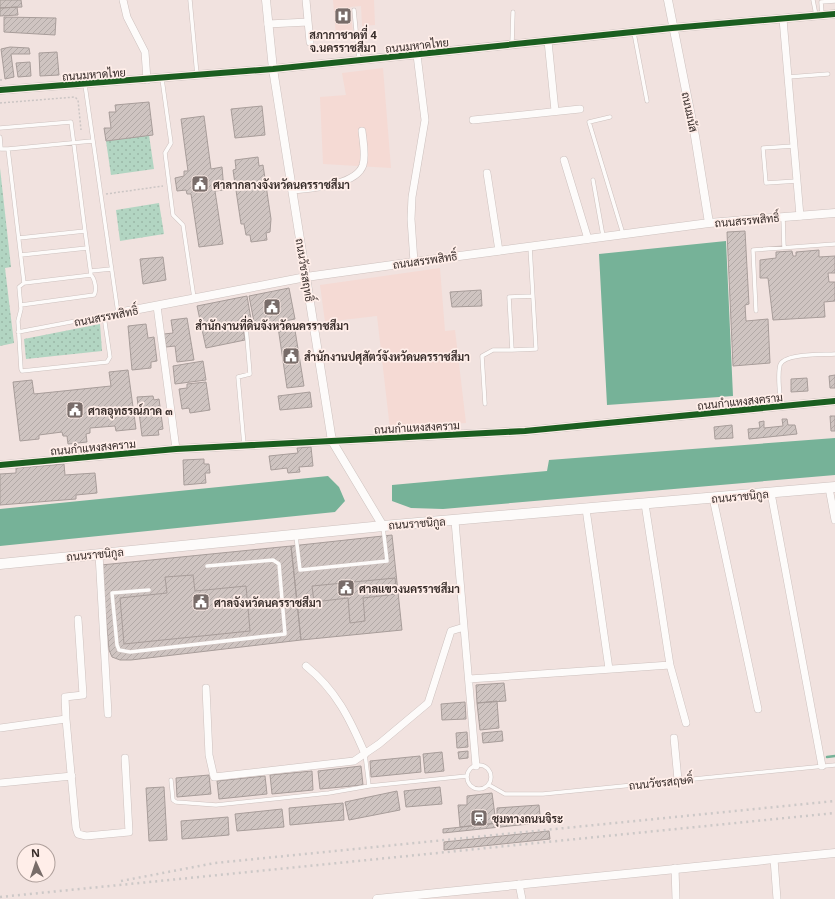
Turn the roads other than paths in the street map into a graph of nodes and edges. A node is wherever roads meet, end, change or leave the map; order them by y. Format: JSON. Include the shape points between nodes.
{"nodes":[{"id":1,"x":123,"y":0,"type":"edge"},
{"id":2,"x":190,"y":0,"type":"edge"},
{"id":3,"x":266,"y":0,"type":"edge"},
{"id":4,"x":306,"y":0,"type":"edge"},
{"id":5,"x":668,"y":0,"type":"edge"},
{"id":6,"x":813,"y":0,"type":"edge"},
{"id":7,"x":835,"y":1,"type":"edge"},
{"id":8,"x":354,"y":10,"type":"dead end"},
{"id":9,"x":512,"y":12,"type":"dead end"},
{"id":10,"x":835,"y":14,"type":"edge"},
{"id":11,"x":819,"y":15,"type":"junction"},
{"id":12,"x":783,"y":19,"type":"junction"},
{"id":13,"x":308,"y":22,"type":"junction"},
{"id":14,"x":268,"y":24,"type":"junction"},
{"id":15,"x":672,"y":28,"type":"junction"},
{"id":16,"x":634,"y":33,"type":"junction"},
{"id":17,"x":548,"y":41,"type":"junction"},
{"id":18,"x":310,"y":42,"type":"dead end"},
{"id":19,"x":512,"y":44,"type":"junction"},
{"id":20,"x":417,"y":56,"type":"junction"},
{"id":21,"x":359,"y":61,"type":"junction"},
{"id":22,"x":273,"y":69,"type":"junction"},
{"id":23,"x":828,"y":74,"type":"dead end"},
{"id":24,"x":197,"y":76,"type":"junction"},
{"id":25,"x":788,"y":77,"type":"junction"},
{"id":26,"x":162,"y":79,"type":"junction"},
{"id":27,"x":147,"y":80,"type":"junction"},
{"id":28,"x":85,"y":85,"type":"junction"},
{"id":29,"x":0,"y":90,"type":"edge"},
{"id":30,"x":647,"y":101,"type":"dead end"},
{"id":31,"x":580,"y":109,"type":"dead end"},
{"id":32,"x":555,"y":111,"type":"junction"},
{"id":33,"x":610,"y":117,"type":"dead end"},
{"id":34,"x":473,"y":120,"type":"dead end"},
{"id":35,"x":0,"y":128,"type":"edge"},
{"id":36,"x":362,"y":131,"type":"dead end"},
{"id":37,"x":0,"y":137,"type":"edge"},
{"id":38,"x":92,"y":141,"type":"junction"},
{"id":39,"x":73,"y":142,"type":"junction"},
{"id":40,"x":794,"y":146,"type":"junction"},
{"id":41,"x":8,"y":149,"type":"junction"},
{"id":42,"x":564,"y":160,"type":"dead end"},
{"id":43,"x":487,"y":173,"type":"dead end"},
{"id":44,"x":593,"y":180,"type":"dead end"},
{"id":45,"x":797,"y":181,"type":"junction"},
{"id":46,"x":292,"y":190,"type":"junction"},
{"id":47,"x":835,"y":214,"type":"edge"},
{"id":48,"x":800,"y":216,"type":"junction"},
{"id":49,"x":783,"y":217,"type":"junction"},
{"id":50,"x":709,"y":224,"type":"junction"},
{"id":51,"x":85,"y":231,"type":"junction"},
{"id":52,"x":623,"y":235,"type":"junction"},
{"id":53,"x":603,"y":237,"type":"junction"},
{"id":54,"x":19,"y":238,"type":"junction"},
{"id":55,"x":588,"y":239,"type":"junction"},
{"id":56,"x":835,"y":244,"type":"edge"},
{"id":57,"x":530,"y":247,"type":"junction"},
{"id":58,"x":87,"y":248,"type":"junction"},
{"id":59,"x":784,"y":248,"type":"junction"},
{"id":60,"x":499,"y":251,"type":"junction"},
{"id":61,"x":21,"y":255,"type":"junction"},
{"id":62,"x":414,"y":262,"type":"junction"},
{"id":63,"x":111,"y":269,"type":"junction"},
{"id":64,"x":91,"y":273,"type":"junction"},
{"id":65,"x":306,"y":277,"type":"junction"},
{"id":66,"x":24,"y":283,"type":"junction"},
{"id":67,"x":533,"y":296,"type":"junction"},
{"id":68,"x":194,"y":298,"type":"junction"},
{"id":69,"x":21,"y":305,"type":"junction"},
{"id":70,"x":157,"y":306,"type":"junction"},
{"id":71,"x":756,"y":311,"type":"dead end"},
{"id":72,"x":118,"y":313,"type":"junction"},
{"id":73,"x":104,"y":316,"type":"junction"},
{"id":74,"x":246,"y":326,"type":"dead end"},
{"id":75,"x":18,"y":332,"type":"junction"},
{"id":76,"x":512,"y":350,"type":"junction"},
{"id":77,"x":835,"y":354,"type":"edge"},
{"id":78,"x":835,"y":401,"type":"edge"},
{"id":79,"x":485,"y":404,"type":"dead end"},
{"id":80,"x":780,"y":407,"type":"junction"},
{"id":81,"x":332,"y":441,"type":"junction"},
{"id":82,"x":244,"y":446,"type":"junction"},
{"id":83,"x":176,"y":449,"type":"junction"},
{"id":84,"x":0,"y":465,"type":"edge"},
{"id":85,"x":832,"y":487,"type":"edge"},
{"id":86,"x":771,"y":493,"type":"junction"},
{"id":87,"x":713,"y":498,"type":"junction"},
{"id":88,"x":645,"y":504,"type":"junction"},
{"id":89,"x":586,"y":509,"type":"junction"},
{"id":90,"x":835,"y":520,"type":"edge"},
{"id":91,"x":455,"y":521,"type":"junction"},
{"id":92,"x":383,"y":526,"type":"junction"},
{"id":93,"x":296,"y":535,"type":"junction"},
{"id":94,"x":99,"y":554,"type":"junction"},
{"id":95,"x":0,"y":564,"type":"edge"},
{"id":96,"x":207,"y":566,"type":"dead end"},
{"id":97,"x":149,"y":590,"type":"dead end"},
{"id":98,"x":78,"y":619,"type":"dead end"},
{"id":99,"x":464,"y":627,"type":"junction"},
{"id":100,"x":670,"y":665,"type":"junction"},
{"id":101,"x":306,"y":666,"type":"dead end"},
{"id":102,"x":609,"y":670,"type":"junction"},
{"id":103,"x":469,"y":678,"type":"junction"},
{"id":104,"x":206,"y":688,"type":"dead end"},
{"id":105,"x":758,"y":709,"type":"dead end"},
{"id":106,"x":108,"y":714,"type":"dead end"},
{"id":107,"x":66,"y":719,"type":"junction"},
{"id":108,"x":686,"y":723,"type":"dead end"},
{"id":109,"x":0,"y":728,"type":"edge"},
{"id":110,"x":674,"y":738,"type":"dead end"},
{"id":111,"x":365,"y":754,"type":"junction"},
{"id":112,"x":125,"y":758,"type":"dead end"},
{"id":113,"x":835,"y":765,"type":"edge"},
{"id":114,"x":476,"y":766,"type":"junction"},
{"id":115,"x":822,"y":766,"type":"junction"},
{"id":116,"x":72,"y":776,"type":"junction"},
{"id":117,"x":467,"y":776,"type":"junction"},
{"id":118,"x":171,"y":780,"type":"dead end"},
{"id":119,"x":678,"y":780,"type":"junction"},
{"id":120,"x":0,"y":783,"type":"edge"},
{"id":121,"x":489,"y":785,"type":"junction"},
{"id":122,"x":369,"y":786,"type":"junction"},
{"id":123,"x":835,"y":853,"type":"edge"},
{"id":124,"x":774,"y":859,"type":"junction"},
{"id":125,"x":675,"y":868,"type":"junction"},
{"id":126,"x":519,"y":884,"type":"junction"},
{"id":127,"x":377,"y":899,"type":"edge"},
{"id":128,"x":522,"y":899,"type":"edge"},
{"id":129,"x":676,"y":899,"type":"edge"},
{"id":130,"x":777,"y":899,"type":"edge"}],
"edges":[{"from":1,"to":27,"type":"street","via":[[127,17],[145,52]]},
{"from":2,"to":24,"type":"lane"},
{"from":3,"to":14,"type":"street","name":"ถนนวัชรสฤทธิ์"},
{"from":4,"to":13,"type":"street"},
{"from":5,"to":15,"type":"street","name":"ถนนมนัส"},
{"from":6,"to":11,"type":"lane"},
{"from":7,"to":11,"type":"lane","via":[[821,2]]},
{"from":8,"to":21,"type":"lane"},
{"from":9,"to":19,"type":"lane"},
{"from":10,"to":11,"type":"street","name":"ถนนมหาดไทย"},
{"from":11,"to":12,"type":"street","name":"ถนนมหาดไทย"},
{"from":12,"to":15,"type":"street","name":"ถนนมหาดไทย"},
{"from":12,"to":25,"type":"street"},
{"from":13,"to":14,"type":"street"},
{"from":13,"to":18,"type":"street"},
{"from":14,"to":22,"type":"street","name":"ถนนวัชรสฤทธิ์"},
{"from":15,"to":16,"type":"street","name":"ถนนมหาดไทย"},
{"from":15,"to":50,"type":"street","name":"ถนนมนัส","via":[[695,136]]},
{"from":16,"to":17,"type":"street","name":"ถนนมหาดไทย"},
{"from":16,"to":30,"type":"lane"},
{"from":17,"to":19,"type":"street","name":"ถนนมหาดไทย"},
{"from":17,"to":32,"type":"street"},
{"from":19,"to":20,"type":"street","name":"ถนนมหาดไทย"},
{"from":20,"to":21,"type":"street","name":"ถนนมหาดไทย"},
{"from":20,"to":62,"type":"street","via":[[425,120],[412,197]]},
{"from":21,"to":22,"type":"street","name":"ถนนมหาดไทย"},
{"from":22,"to":24,"type":"street","name":"ถนนมหาดไทย"},
{"from":22,"to":46,"type":"street","name":"ถนนวัชรสฤทธิ์"},
{"from":23,"to":25,"type":"lane"},
{"from":24,"to":26,"type":"street","name":"ถนนมหาดไทย"},
{"from":25,"to":40,"type":"street"},
{"from":26,"to":27,"type":"street","name":"ถนนมหาดไทย"},
{"from":26,"to":68,"type":"lane","via":[[171,143],[165,152],[173,215],[182,225]]},
{"from":27,"to":28,"type":"street","name":"ถนนมหาดไทย"},
{"from":28,"to":29,"type":"street","name":"ถนนมหาดไทย"},
{"from":28,"to":38,"type":"lane"},
{"from":31,"to":32,"type":"street"},
{"from":32,"to":34,"type":"street"},
{"from":33,"to":52,"type":"lane","via":[[589,122]]},
{"from":35,"to":39,"type":"lane","via":[[71,122]]},
{"from":36,"to":46,"type":"street","via":[[364,159],[361,170],[331,185]]},
{"from":37,"to":41,"type":"lane","via":[[1,149]]},
{"from":38,"to":39,"type":"lane"},
{"from":38,"to":63,"type":"lane"},
{"from":39,"to":41,"type":"lane"},
{"from":39,"to":51,"type":"lane"},
{"from":40,"to":45,"type":"street"},
{"from":40,"to":45,"type":"lane","via":[[763,148],[765,176],[766,183]]},
{"from":41,"to":54,"type":"lane"},
{"from":42,"to":55,"type":"street"},
{"from":43,"to":60,"type":"street"},
{"from":44,"to":53,"type":"lane"},
{"from":45,"to":48,"type":"street"},
{"from":46,"to":65,"type":"street","name":"ถนนวัชรสฤทธิ์"},
{"from":47,"to":48,"type":"street","name":"ถนนสรรพสิทธิ์"},
{"from":48,"to":49,"type":"street","name":"ถนนสรรพสิทธิ์"},
{"from":49,"to":50,"type":"street","name":"ถนนสรรพสิทธิ์"},
{"from":49,"to":59,"type":"lane"},
{"from":50,"to":52,"type":"street","name":"ถนนสรรพสิทธิ์"},
{"from":51,"to":54,"type":"lane"},
{"from":51,"to":58,"type":"lane"},
{"from":52,"to":53,"type":"street","name":"ถนนสรรพสิทธิ์"},
{"from":53,"to":55,"type":"street","name":"ถนนสรรพสิทธิ์"},
{"from":54,"to":61,"type":"lane"},
{"from":55,"to":57,"type":"street","name":"ถนนสรรพสิทธิ์"},
{"from":56,"to":59,"type":"lane"},
{"from":57,"to":60,"type":"street","name":"ถนนสรรพสิทธิ์"},
{"from":57,"to":67,"type":"lane"},
{"from":58,"to":61,"type":"lane"},
{"from":58,"to":64,"type":"lane"},
{"from":59,"to":71,"type":"lane","via":[[753,250]]},
{"from":60,"to":62,"type":"street","name":"ถนนสรรพสิทธิ์"},
{"from":61,"to":66,"type":"lane"},
{"from":62,"to":65,"type":"street","name":"ถนนสรรพสิทธิ์"},
{"from":63,"to":64,"type":"lane"},
{"from":63,"to":72,"type":"lane"},
{"from":64,"to":66,"type":"lane"},
{"from":64,"to":69,"type":"lane","via":[[96,292],[94,295]]},
{"from":65,"to":68,"type":"street","name":"ถนนสรรพสิทธิ์"},
{"from":65,"to":81,"type":"street","name":"ถนนวัชรสฤทธิ์"},
{"from":66,"to":69,"type":"lane","via":[[19,287]]},
{"from":67,"to":76,"type":"lane","via":[[536,348]]},
{"from":67,"to":76,"type":"lane","via":[[509,297]]},
{"from":68,"to":70,"type":"street","name":"ถนนสรรพสิทธิ์"},
{"from":69,"to":75,"type":"lane"},
{"from":70,"to":72,"type":"street","name":"ถนนสรรพสิทธิ์"},
{"from":70,"to":83,"type":"street"},
{"from":72,"to":73,"type":"lane","name":"ถนนสรรพสิทธิ์"},
{"from":73,"to":75,"type":"lane","name":"ถนนสรรพสิทธิ์"},
{"from":73,"to":75,"type":"lane","via":[[110,357],[107,362],[22,372]]},
{"from":74,"to":82,"type":"lane","via":[[250,374],[238,377]]},
{"from":76,"to":79,"type":"lane","via":[[493,350],[482,356]]},
{"from":77,"to":80,"type":"lane","via":[[793,356],[784,360],[780,367]]},
{"from":78,"to":80,"type":"street","name":"ถนนกำแหงสงคราม"},
{"from":80,"to":81,"type":"street","name":"ถนนกำแหงสงคราม","via":[[525,431]]},
{"from":81,"to":82,"type":"street","name":"ถนนกำแหงสงคราม"},
{"from":81,"to":92,"type":"street","name":"ถนนวัชรสฤทธิ์"},
{"from":82,"to":83,"type":"street","name":"ถนนกำแหงสงคราม"},
{"from":83,"to":84,"type":"street","name":"ถนนกำแหงสงคราม"},
{"from":85,"to":86,"type":"main road","name":"ถนนราชนิกูล"},
{"from":85,"to":90,"type":"street"},
{"from":86,"to":87,"type":"main road","name":"ถนนราชนิกูล"},
{"from":86,"to":115,"type":"street"},
{"from":87,"to":88,"type":"main road","name":"ถนนราชนิกูล"},
{"from":87,"to":105,"type":"street"},
{"from":88,"to":89,"type":"main road","name":"ถนนราชนิกูล"},
{"from":88,"to":100,"type":"street"},
{"from":89,"to":91,"type":"main road","name":"ถนนราชนิกูล"},
{"from":89,"to":102,"type":"street"},
{"from":91,"to":92,"type":"main road","name":"ถนนราชนิกูล"},
{"from":91,"to":99,"type":"street"},
{"from":92,"to":93,"type":"main road","name":"ถนนราชนิกูล"},
{"from":92,"to":93,"type":"lane","via":[[387,561],[300,570]]},
{"from":93,"to":94,"type":"main road","name":"ถนนราชนิกูล"},
{"from":94,"to":95,"type":"main road","name":"ถนนราชนิกูล"},
{"from":94,"to":106,"type":"street"},
{"from":96,"to":97,"type":"lane","via":[[277,561],[285,634],[130,652],[119,650],[112,593]]},
{"from":98,"to":107,"type":"street","via":[[83,695],[65,697]]},
{"from":99,"to":103,"type":"street"},
{"from":99,"to":111,"type":"street","via":[[451,631],[428,703]]},
{"from":100,"to":102,"type":"street"},
{"from":100,"to":108,"type":"street"},
{"from":101,"to":111,"type":"street","via":[[322,679],[338,698]]},
{"from":102,"to":103,"type":"street"},
{"from":103,"to":114,"type":"street"},
{"from":104,"to":111,"type":"street","via":[[210,755],[214,777],[354,761]]},
{"from":107,"to":109,"type":"street"},
{"from":107,"to":116,"type":"street"},
{"from":110,"to":119,"type":"street"},
{"from":111,"to":122,"type":"lane"},
{"from":112,"to":116,"type":"street","via":[[129,832],[126,834],[78,834]]},
{"from":113,"to":115,"type":"lane","name":"ถนนวัชรสฤษดิ์"},
{"from":114,"to":117,"type":"lane"},
{"from":114,"to":121,"type":"lane","via":[[488,769],[492,777]]},
{"from":115,"to":119,"type":"lane","name":"ถนนวัชรสฤษดิ์"},
{"from":116,"to":120,"type":"street"},
{"from":117,"to":121,"type":"lane","via":[[470,785],[475,788],[480,790]]},
{"from":117,"to":122,"type":"lane"},
{"from":118,"to":122,"type":"lane","via":[[174,801],[216,805],[330,793]]},
{"from":119,"to":121,"type":"lane","name":"ถนนวัชรสฤษดิ์","via":[[543,794],[505,794]]},
{"from":123,"to":124,"type":"street"},
{"from":124,"to":125,"type":"street"},
{"from":124,"to":130,"type":"street"},
{"from":125,"to":126,"type":"street"},
{"from":125,"to":129,"type":"street"},
{"from":126,"to":127,"type":"street"},
{"from":126,"to":128,"type":"street"}]}
